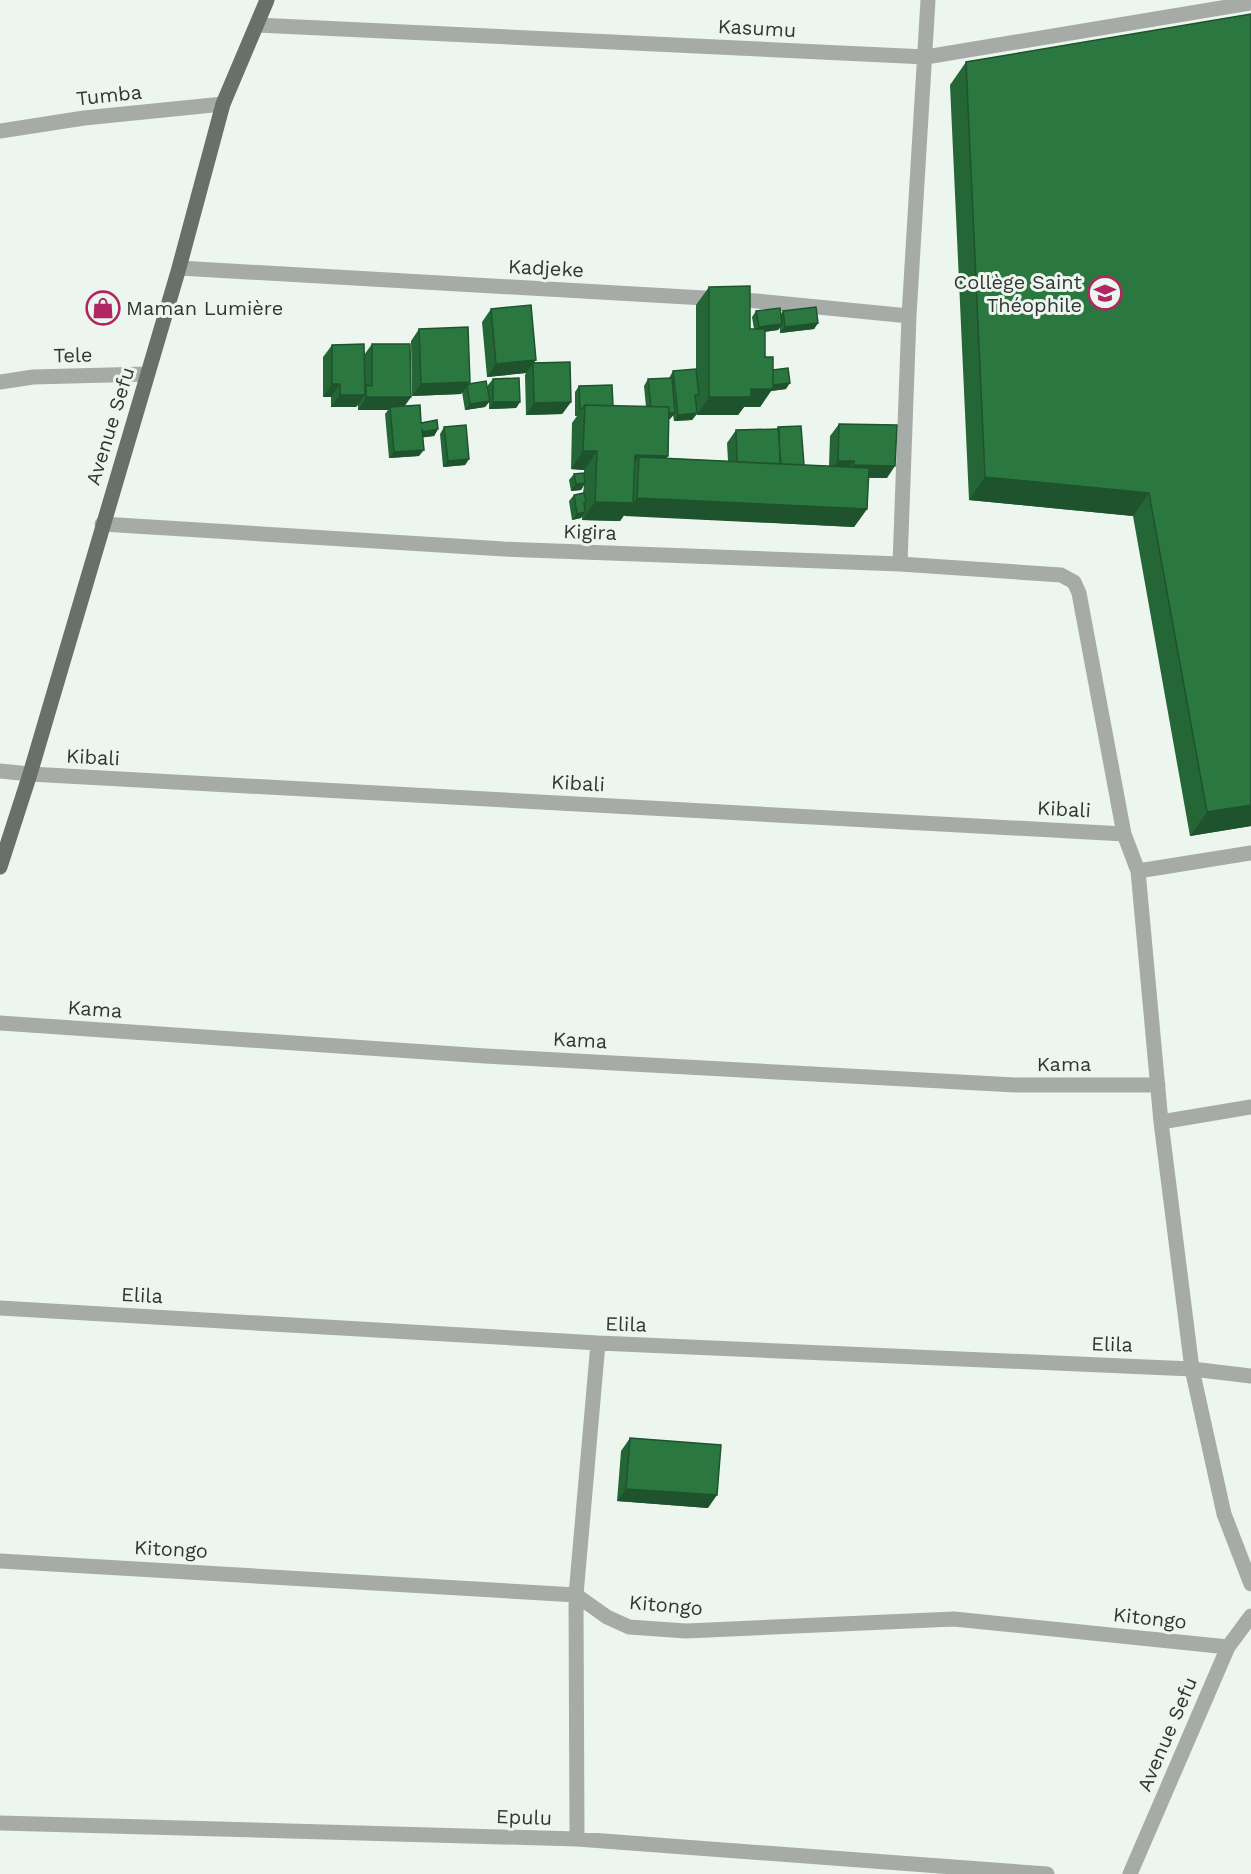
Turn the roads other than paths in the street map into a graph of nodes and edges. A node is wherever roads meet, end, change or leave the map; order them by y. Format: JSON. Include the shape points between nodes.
{"nodes":[{"id":1,"x":267,"y":0,"type":"edge"},
{"id":2,"x":928,"y":0,"type":"edge"},
{"id":3,"x":1251,"y":3,"type":"edge"},
{"id":4,"x":257,"y":25,"type":"junction"},
{"id":5,"x":926,"y":57,"type":"junction"},
{"id":6,"x":224,"y":104,"type":"junction"},
{"id":7,"x":0,"y":131,"type":"edge"},
{"id":8,"x":179,"y":268,"type":"junction"},
{"id":9,"x":909,"y":316,"type":"junction"},
{"id":10,"x":147,"y":374,"type":"junction"},
{"id":11,"x":0,"y":382,"type":"edge"},
{"id":12,"x":102,"y":524,"type":"junction"},
{"id":13,"x":900,"y":564,"type":"junction"},
{"id":14,"x":0,"y":771,"type":"edge"},
{"id":15,"x":30,"y":774,"type":"junction"},
{"id":16,"x":1124,"y":834,"type":"junction"},
{"id":17,"x":1251,"y":853,"type":"edge"},
{"id":18,"x":0,"y":867,"type":"edge"},
{"id":19,"x":1138,"y":871,"type":"junction"},
{"id":20,"x":0,"y":1023,"type":"edge"},
{"id":21,"x":1158,"y":1084,"type":"junction"},
{"id":22,"x":1251,"y":1107,"type":"edge"},
{"id":23,"x":1161,"y":1122,"type":"junction"},
{"id":24,"x":0,"y":1308,"type":"edge"},
{"id":25,"x":598,"y":1343,"type":"junction"},
{"id":26,"x":1192,"y":1369,"type":"junction"},
{"id":27,"x":1251,"y":1376,"type":"edge"},
{"id":28,"x":0,"y":1561,"type":"edge"},
{"id":29,"x":1251,"y":1584,"type":"edge"},
{"id":30,"x":576,"y":1595,"type":"junction"},
{"id":31,"x":1251,"y":1616,"type":"edge"},
{"id":32,"x":1228,"y":1647,"type":"junction"},
{"id":33,"x":0,"y":1823,"type":"edge"},
{"id":34,"x":577,"y":1839,"type":"junction"},
{"id":35,"x":1047,"y":1874,"type":"edge"},
{"id":36,"x":1130,"y":1874,"type":"edge"}],
"edges":[{"from":1,"to":4,"type":"main road","name":"Avenue Sefu"},
{"from":2,"to":5,"type":"street"},
{"from":3,"to":5,"type":"street","name":"Kasumu"},
{"from":4,"to":5,"type":"street","name":"Kasumu"},
{"from":4,"to":6,"type":"main road","name":"Avenue Sefu"},
{"from":5,"to":9,"type":"street"},
{"from":6,"to":7,"type":"street","name":"Tumba"},
{"from":6,"to":8,"type":"main road","name":"Avenue Sefu"},
{"from":8,"to":9,"type":"street","name":"Kadjeke","via":[[757,301]]},
{"from":8,"to":10,"type":"main road","name":"Avenue Sefu"},
{"from":9,"to":13,"type":"street"},
{"from":10,"to":11,"type":"street","name":"Tele","via":[[33,377]]},
{"from":10,"to":12,"type":"main road","name":"Avenue Sefu"},
{"from":12,"to":13,"type":"street","name":"Kigira","via":[[504,549]]},
{"from":12,"to":15,"type":"main road","name":"Avenue Sefu"},
{"from":13,"to":16,"type":"street","name":"Kigira","via":[[1061,575],[1074,582]]},
{"from":14,"to":15,"type":"street","name":"Kibali"},
{"from":15,"to":16,"type":"street","name":"Kibali"},
{"from":15,"to":18,"type":"main road","name":"Avenue Sefu"},
{"from":16,"to":19,"type":"street"},
{"from":17,"to":19,"type":"street"},
{"from":19,"to":21,"type":"street"},
{"from":20,"to":21,"type":"street","name":"Kama","via":[[496,1057],[1015,1085]]},
{"from":21,"to":23,"type":"street"},
{"from":22,"to":23,"type":"street"},
{"from":23,"to":26,"type":"street"},
{"from":24,"to":25,"type":"street","name":"Elila"},
{"from":25,"to":26,"type":"street","name":"Elila"},
{"from":25,"to":30,"type":"street"},
{"from":26,"to":27,"type":"street","name":"Elila"},
{"from":26,"to":29,"type":"street","via":[[1224,1514]]},
{"from":28,"to":30,"type":"street","name":"Kitongo"},
{"from":30,"to":32,"type":"street","name":"Kitongo","via":[[629,1627],[686,1631],[954,1619]]},
{"from":30,"to":34,"type":"street"},
{"from":31,"to":32,"type":"street","name":"Avenue Sefu"},
{"from":32,"to":36,"type":"street","name":"Avenue Sefu"},
{"from":33,"to":34,"type":"street","name":"Epulu"},
{"from":34,"to":35,"type":"street","name":"Epulu"}]}
